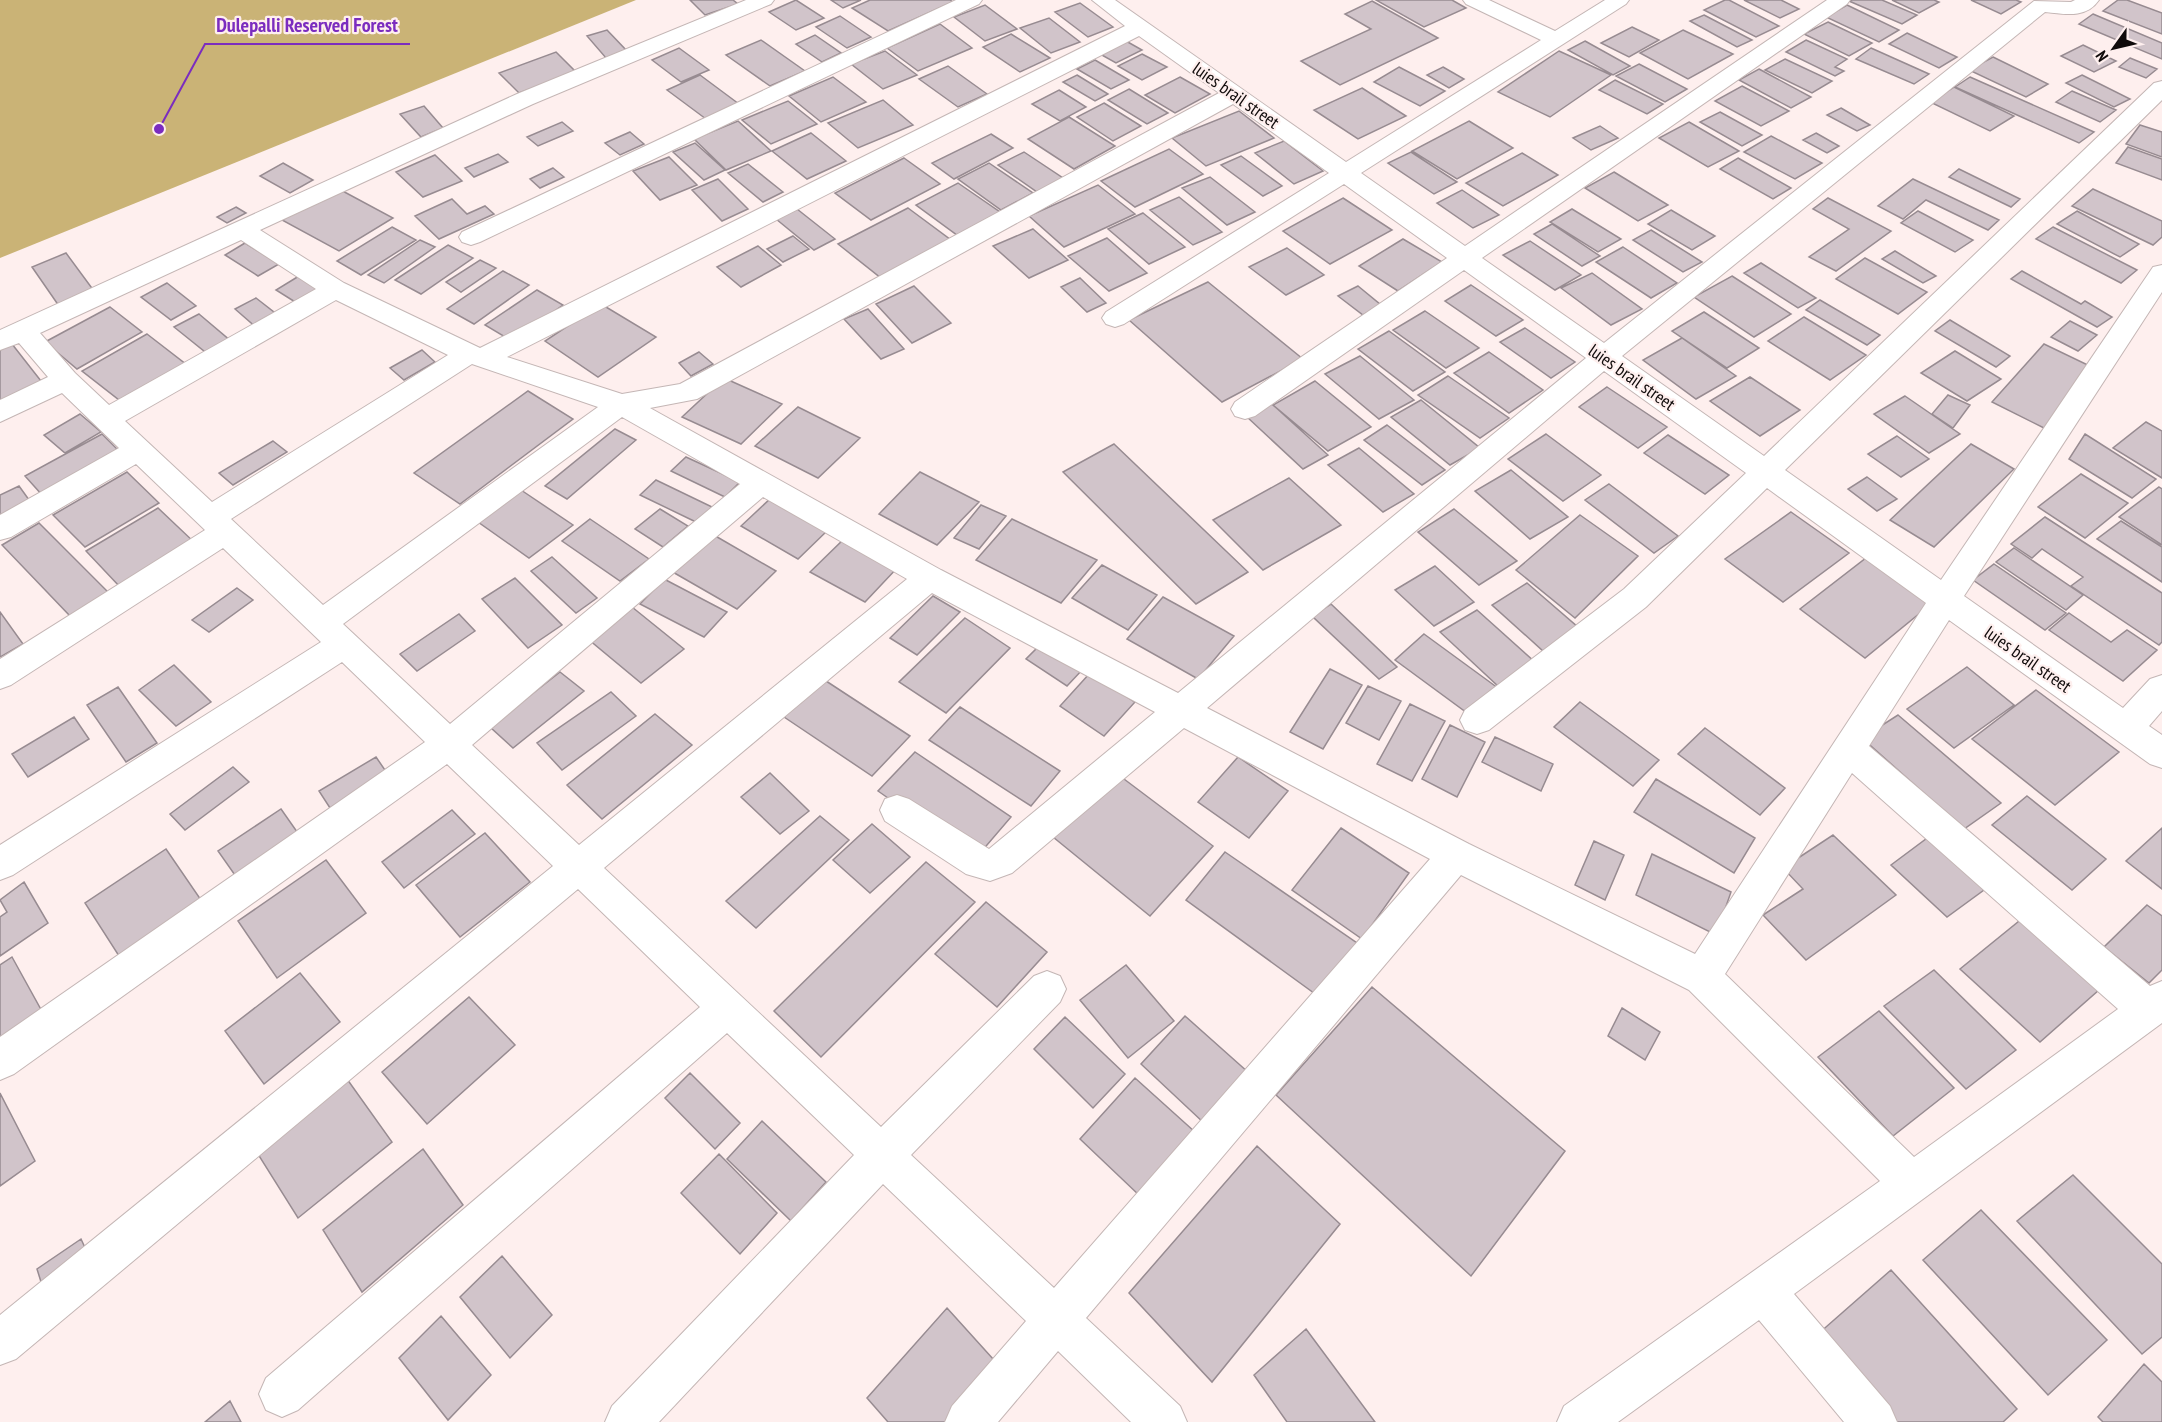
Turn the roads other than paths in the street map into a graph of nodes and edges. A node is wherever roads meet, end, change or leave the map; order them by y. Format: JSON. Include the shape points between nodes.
{"nodes":[{"id":1,"x":764,"y":0,"type":"edge"},
{"id":2,"x":972,"y":0,"type":"edge"},
{"id":3,"x":1102,"y":0,"type":"edge"},
{"id":4,"x":1473,"y":0,"type":"edge"},
{"id":5,"x":1619,"y":0,"type":"edge"},
{"id":6,"x":1840,"y":0,"type":"edge"},
{"id":7,"x":2090,"y":0,"type":"edge"},
{"id":8,"x":2035,"y":3,"type":"edge"},
{"id":9,"x":1140,"y":27,"type":"junction"},
{"id":10,"x":1557,"y":40,"type":"junction"},
{"id":11,"x":2162,"y":88,"type":"edge"},
{"id":12,"x":1234,"y":94,"type":"junction"},
{"id":13,"x":1345,"y":173,"type":"junction"},
{"id":14,"x":241,"y":229,"type":"junction"},
{"id":15,"x":471,"y":237,"type":"dead end"},
{"id":16,"x":1465,"y":258,"type":"junction"},
{"id":17,"x":2162,"y":273,"type":"edge"},
{"id":18,"x":335,"y":289,"type":"junction"},
{"id":19,"x":1115,"y":318,"type":"dead end"},
{"id":20,"x":11,"y":336,"type":"edge"},
{"id":21,"x":476,"y":356,"type":"junction"},
{"id":22,"x":1604,"y":357,"type":"junction"},
{"id":23,"x":65,"y":380,"type":"junction"},
{"id":24,"x":621,"y":404,"type":"junction"},
{"id":25,"x":1245,"y":410,"type":"dead end"},
{"id":26,"x":0,"y":412,"type":"edge"},
{"id":27,"x":106,"y":419,"type":"junction"},
{"id":28,"x":138,"y":449,"type":"junction"},
{"id":29,"x":1765,"y":471,"type":"junction"},
{"id":30,"x":760,"y":483,"type":"junction"},
{"id":31,"x":218,"y":525,"type":"junction"},
{"id":32,"x":0,"y":529,"type":"edge"},
{"id":33,"x":930,"y":578,"type":"junction"},
{"id":34,"x":1945,"y":600,"type":"junction"},
{"id":35,"x":332,"y":634,"type":"junction"},
{"id":36,"x":0,"y":676,"type":"edge"},
{"id":37,"x":2162,"y":689,"type":"edge"},
{"id":38,"x":1183,"y":710,"type":"junction"},
{"id":39,"x":1477,"y":720,"type":"dead end"},
{"id":40,"x":2126,"y":728,"type":"junction"},
{"id":41,"x":449,"y":744,"type":"junction"},
{"id":42,"x":1849,"y":749,"type":"junction"},
{"id":43,"x":2162,"y":754,"type":"edge"},
{"id":44,"x":897,"y":810,"type":"dead end"},
{"id":45,"x":1456,"y":855,"type":"junction"},
{"id":46,"x":0,"y":864,"type":"edge"},
{"id":47,"x":578,"y":867,"type":"junction"},
{"id":48,"x":1702,"y":977,"type":"junction"},
{"id":49,"x":1047,"y":989,"type":"dead end"},
{"id":50,"x":2155,"y":1005,"type":"edge"},
{"id":51,"x":727,"y":1008,"type":"junction"},
{"id":52,"x":0,"y":1060,"type":"edge"},
{"id":53,"x":882,"y":1155,"type":"junction"},
{"id":54,"x":1912,"y":1184,"type":"junction"},
{"id":55,"x":1763,"y":1292,"type":"junction"},
{"id":56,"x":1056,"y":1320,"type":"junction"},
{"id":57,"x":0,"y":1343,"type":"edge"},
{"id":58,"x":282,"y":1394,"type":"dead end"},
{"id":59,"x":628,"y":1422,"type":"edge"},
{"id":60,"x":968,"y":1422,"type":"edge"},
{"id":61,"x":1164,"y":1422,"type":"edge"},
{"id":62,"x":1580,"y":1422,"type":"edge"},
{"id":63,"x":1874,"y":1422,"type":"edge"}],
"edges":[{"from":1,"to":14,"type":"street","via":[[525,99]]},
{"from":2,"to":15,"type":"street"},
{"from":3,"to":9,"type":"street","name":"luies brail street"},
{"from":4,"to":10,"type":"street"},
{"from":5,"to":10,"type":"street"},
{"from":6,"to":16,"type":"street"},
{"from":7,"to":8,"type":"street","via":[[2076,9]]},
{"from":8,"to":22,"type":"street"},
{"from":9,"to":12,"type":"street","name":"luies brail street"},
{"from":9,"to":21,"type":"street"},
{"from":10,"to":13,"type":"street"},
{"from":11,"to":29,"type":"street"},
{"from":12,"to":13,"type":"street","name":"luies brail street"},
{"from":12,"to":24,"type":"street","via":[[687,392]]},
{"from":13,"to":16,"type":"street","name":"luies brail street"},
{"from":13,"to":19,"type":"street"},
{"from":14,"to":18,"type":"street"},
{"from":14,"to":20,"type":"street"},
{"from":16,"to":22,"type":"street","name":"luies brail street"},
{"from":16,"to":25,"type":"street"},
{"from":17,"to":34,"type":"street"},
{"from":18,"to":21,"type":"street"},
{"from":18,"to":27,"type":"street"},
{"from":20,"to":23,"type":"street"},
{"from":21,"to":24,"type":"street"},
{"from":21,"to":31,"type":"street"},
{"from":22,"to":29,"type":"street","name":"luies brail street"},
{"from":22,"to":38,"type":"street"},
{"from":23,"to":26,"type":"street"},
{"from":23,"to":27,"type":"street"},
{"from":24,"to":30,"type":"street"},
{"from":24,"to":35,"type":"street"},
{"from":27,"to":28,"type":"street"},
{"from":28,"to":31,"type":"street"},
{"from":28,"to":32,"type":"street"},
{"from":29,"to":34,"type":"street","name":"luies brail street"},
{"from":29,"to":39,"type":"street","via":[[1635,598]]},
{"from":30,"to":33,"type":"street"},
{"from":30,"to":41,"type":"street"},
{"from":31,"to":35,"type":"street"},
{"from":31,"to":36,"type":"street"},
{"from":33,"to":38,"type":"street"},
{"from":33,"to":47,"type":"street"},
{"from":34,"to":40,"type":"street","name":"luies brail street"},
{"from":34,"to":42,"type":"street"},
{"from":35,"to":41,"type":"street"},
{"from":35,"to":46,"type":"street"},
{"from":37,"to":40,"type":"street"},
{"from":38,"to":44,"type":"street","via":[[999,862],[979,863]]},
{"from":38,"to":45,"type":"street"},
{"from":40,"to":43,"type":"street","name":"luies brail street"},
{"from":41,"to":47,"type":"street"},
{"from":41,"to":52,"type":"street"},
{"from":42,"to":48,"type":"street"},
{"from":42,"to":50,"type":"street"},
{"from":45,"to":48,"type":"street"},
{"from":45,"to":56,"type":"street"},
{"from":47,"to":51,"type":"street"},
{"from":47,"to":57,"type":"street"},
{"from":48,"to":54,"type":"street"},
{"from":49,"to":53,"type":"street"},
{"from":50,"to":54,"type":"street"},
{"from":51,"to":53,"type":"street"},
{"from":51,"to":58,"type":"street"},
{"from":53,"to":56,"type":"street"},
{"from":53,"to":59,"type":"street"},
{"from":54,"to":55,"type":"street"},
{"from":55,"to":62,"type":"street"},
{"from":55,"to":63,"type":"street"},
{"from":56,"to":60,"type":"street"},
{"from":56,"to":61,"type":"street"}]}
